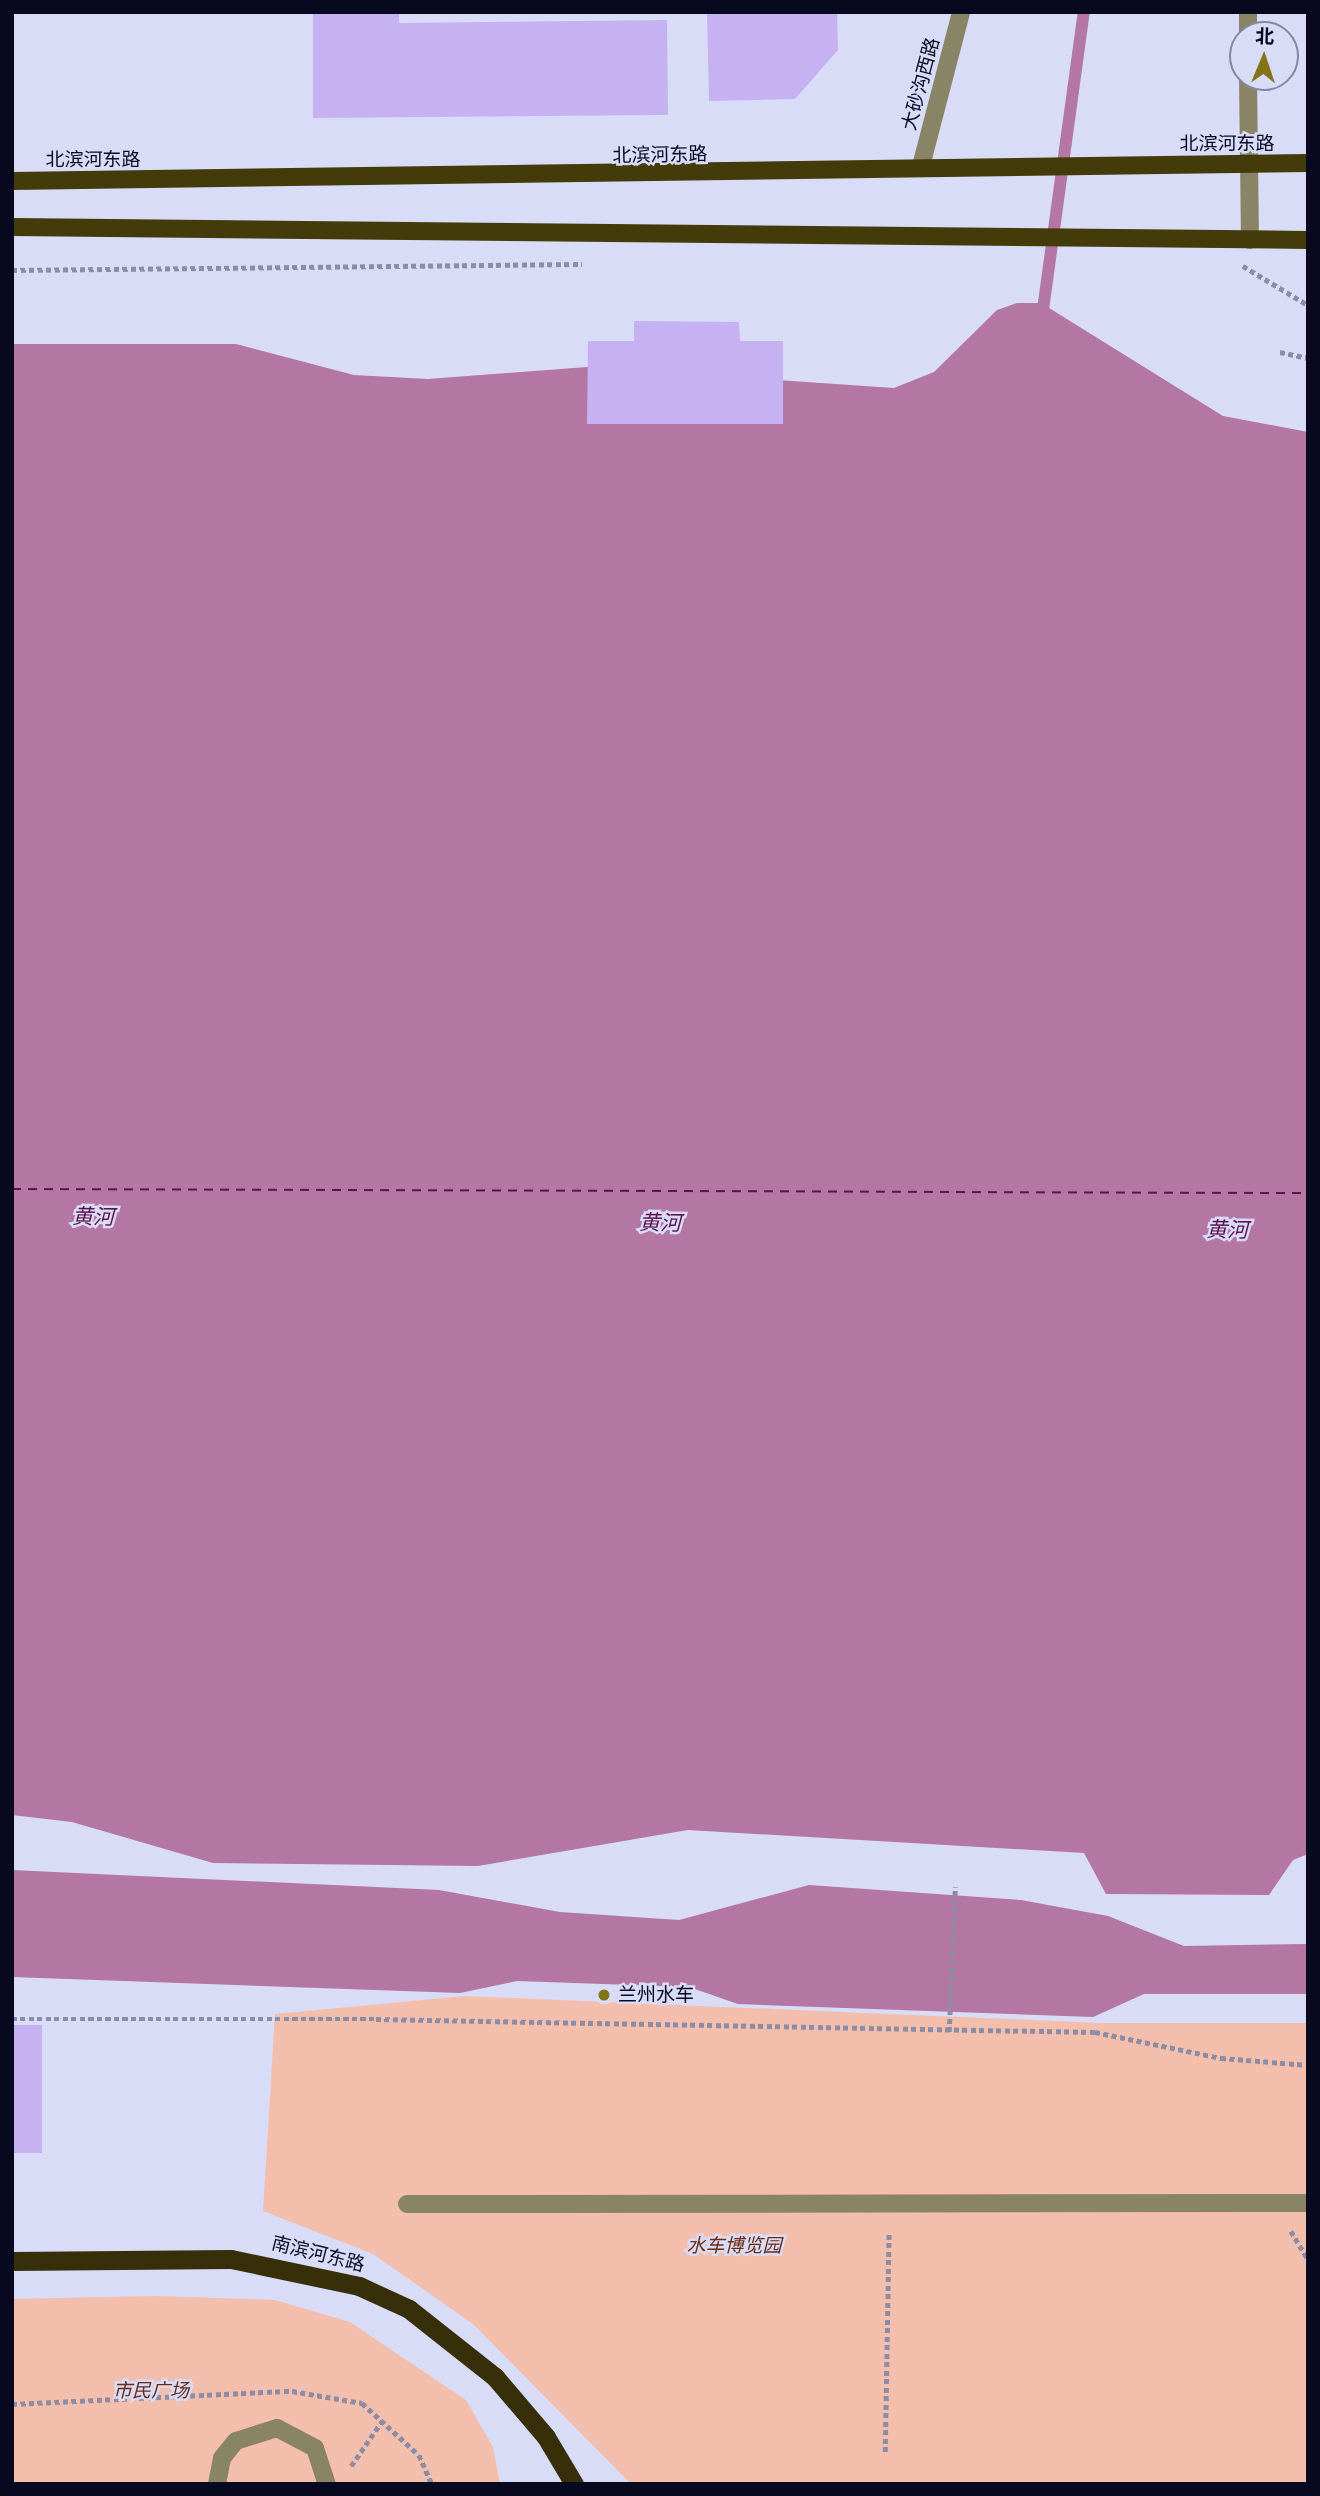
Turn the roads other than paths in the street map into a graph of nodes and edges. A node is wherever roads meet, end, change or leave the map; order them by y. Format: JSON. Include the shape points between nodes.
{"nodes":[{"id":1,"x":961,"y":12,"type":"edge"},
{"id":2,"x":1248,"y":91,"type":"edge"},
{"id":3,"x":1308,"y":163,"type":"edge"},
{"id":4,"x":921,"y":166,"type":"junction"},
{"id":5,"x":1248,"y":167,"type":"junction"},
{"id":6,"x":12,"y":181,"type":"edge"},
{"id":7,"x":12,"y":227,"type":"edge"},
{"id":8,"x":1250,"y":240,"type":"junction"},
{"id":9,"x":1308,"y":240,"type":"edge"},
{"id":10,"x":1308,"y":2203,"type":"edge"},
{"id":11,"x":407,"y":2204,"type":"dead end"},
{"id":12,"x":12,"y":2261,"type":"edge"},
{"id":13,"x":217,"y":2484,"type":"edge"},
{"id":14,"x":327,"y":2484,"type":"edge"},
{"id":15,"x":574,"y":2484,"type":"edge"}],
"edges":[{"from":1,"to":4,"type":"street","name":"大砂沟西路"},
{"from":2,"to":5,"type":"street"},
{"from":3,"to":5,"type":"main road","name":"北滨河东路"},
{"from":4,"to":5,"type":"main road","name":"北滨河东路"},
{"from":4,"to":6,"type":"main road","name":"北滨河东路","via":[[806,174]]},
{"from":5,"to":8,"type":"street"},
{"from":7,"to":8,"type":"main road"},
{"from":8,"to":9,"type":"main road"},
{"from":10,"to":11,"type":"street"},
{"from":12,"to":15,"type":"highway","name":"南滨河东路","via":[[231,2259],[359,2286],[409,2309],[486,2369],[546,2437]]},
{"from":13,"to":14,"type":"street","via":[[222,2458],[236,2441],[277,2428],[314,2448]]}]}
